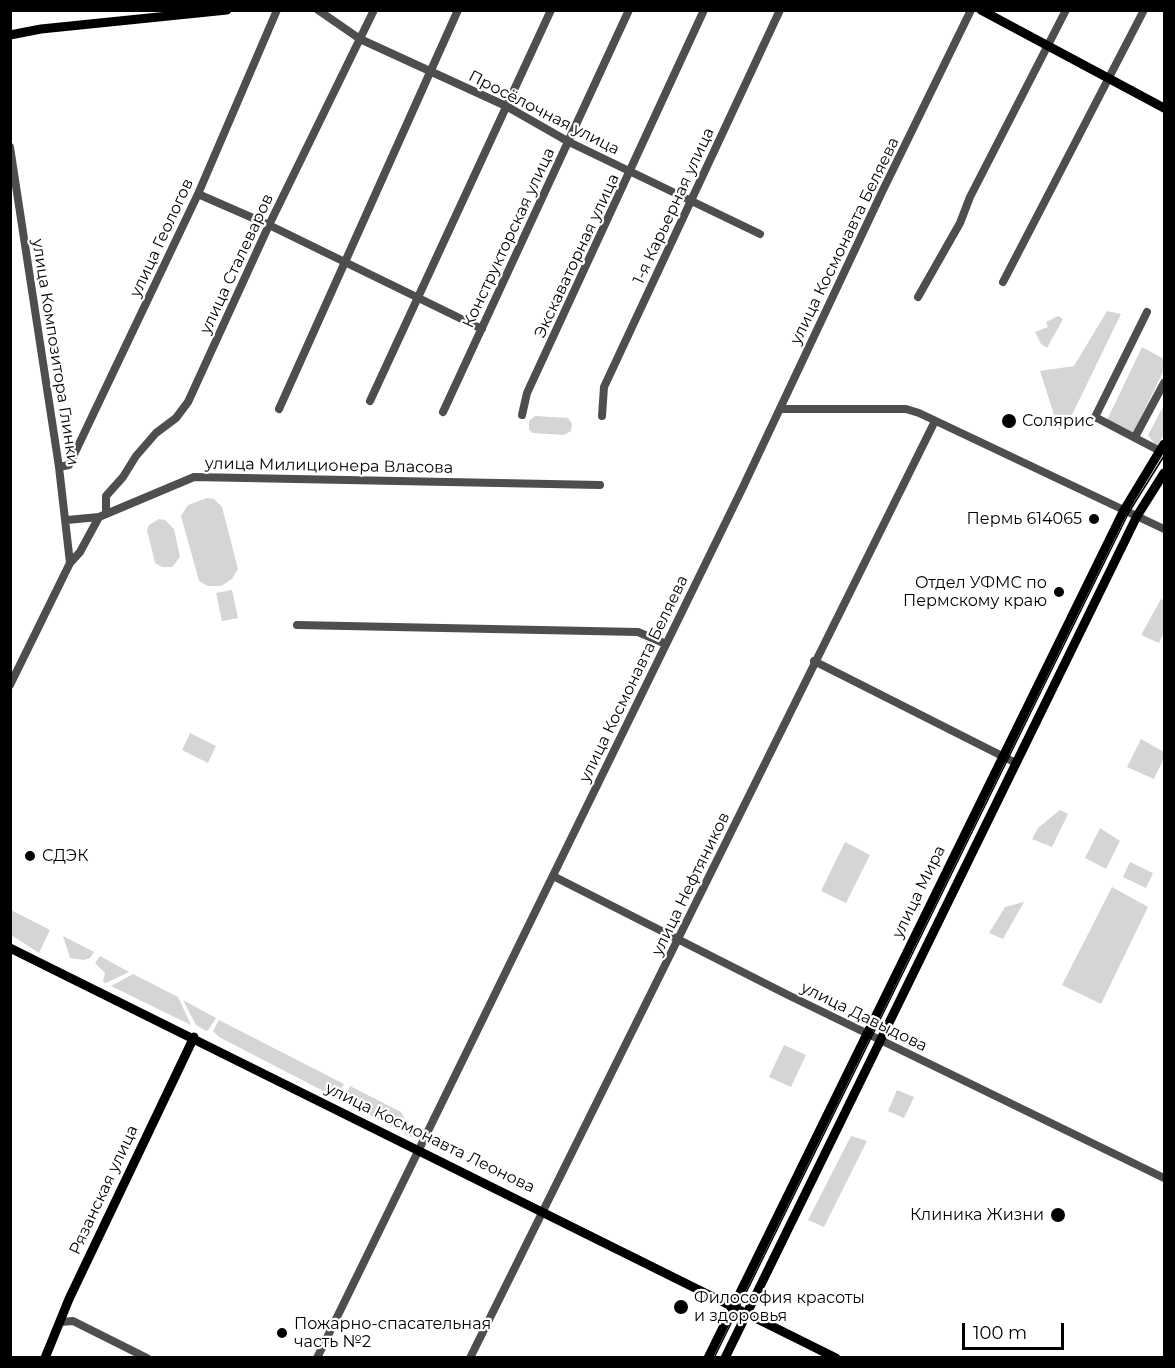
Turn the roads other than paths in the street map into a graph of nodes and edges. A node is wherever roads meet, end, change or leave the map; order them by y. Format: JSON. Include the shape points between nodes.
{"nodes":[{"id":1,"x":227,"y":10,"type":"edge"},
{"id":2,"x":277,"y":10,"type":"edge"},
{"id":3,"x":318,"y":10,"type":"edge"},
{"id":4,"x":374,"y":10,"type":"edge"},
{"id":5,"x":458,"y":10,"type":"edge"},
{"id":6,"x":551,"y":10,"type":"edge"},
{"id":7,"x":629,"y":10,"type":"edge"},
{"id":8,"x":704,"y":10,"type":"edge"},
{"id":9,"x":780,"y":10,"type":"edge"},
{"id":10,"x":971,"y":10,"type":"edge"},
{"id":11,"x":981,"y":10,"type":"edge"},
{"id":12,"x":1066,"y":10,"type":"edge"},
{"id":13,"x":1144,"y":10,"type":"edge"},
{"id":14,"x":181,"y":12,"type":"edge"},
{"id":15,"x":10,"y":35,"type":"edge"},
{"id":16,"x":360,"y":39,"type":"junction"},
{"id":17,"x":1047,"y":46,"type":"junction"},
{"id":18,"x":431,"y":72,"type":"junction"},
{"id":19,"x":1108,"y":80,"type":"junction"},
{"id":20,"x":506,"y":106,"type":"junction"},
{"id":21,"x":1164,"y":108,"type":"edge"},
{"id":22,"x":570,"y":142,"type":"junction"},
{"id":23,"x":10,"y":147,"type":"edge"},
{"id":24,"x":631,"y":172,"type":"junction"},
{"id":25,"x":198,"y":194,"type":"junction"},
{"id":26,"x":691,"y":201,"type":"junction"},
{"id":27,"x":269,"y":225,"type":"junction"},
{"id":28,"x":760,"y":234,"type":"dead end"},
{"id":29,"x":345,"y":262,"type":"junction"},
{"id":30,"x":1003,"y":282,"type":"dead end"},
{"id":31,"x":418,"y":297,"type":"junction"},
{"id":32,"x":918,"y":297,"type":"dead end"},
{"id":33,"x":1146,"y":312,"type":"dead end"},
{"id":34,"x":482,"y":328,"type":"junction"},
{"id":35,"x":1164,"y":383,"type":"edge"},
{"id":36,"x":370,"y":401,"type":"dead end"},
{"id":37,"x":279,"y":409,"type":"dead end"},
{"id":38,"x":780,"y":409,"type":"junction"},
{"id":39,"x":443,"y":412,"type":"dead end"},
{"id":40,"x":522,"y":415,"type":"dead end"},
{"id":41,"x":602,"y":416,"type":"dead end"},
{"id":42,"x":935,"y":421,"type":"junction"},
{"id":43,"x":1136,"y":437,"type":"junction"},
{"id":44,"x":1162,"y":448,"type":"edge"},
{"id":45,"x":59,"y":468,"type":"junction"},
{"id":46,"x":1164,"y":473,"type":"edge"},
{"id":47,"x":600,"y":485,"type":"dead end"},
{"id":48,"x":1124,"y":510,"type":"junction"},
{"id":49,"x":103,"y":515,"type":"junction"},
{"id":50,"x":1137,"y":516,"type":"junction"},
{"id":51,"x":67,"y":520,"type":"junction"},
{"id":52,"x":1164,"y":529,"type":"edge"},
{"id":53,"x":70,"y":563,"type":"junction"},
{"id":54,"x":297,"y":625,"type":"dead end"},
{"id":55,"x":666,"y":644,"type":"junction"},
{"id":56,"x":814,"y":661,"type":"junction"},
{"id":57,"x":10,"y":685,"type":"edge"},
{"id":58,"x":1003,"y":756,"type":"junction"},
{"id":59,"x":1016,"y":763,"type":"junction"},
{"id":60,"x":553,"y":876,"type":"junction"},
{"id":61,"x":680,"y":940,"type":"junction"},
{"id":62,"x":10,"y":948,"type":"edge"},
{"id":63,"x":867,"y":1034,"type":"junction"},
{"id":64,"x":194,"y":1037,"type":"junction"},
{"id":65,"x":880,"y":1040,"type":"junction"},
{"id":66,"x":421,"y":1149,"type":"junction"},
{"id":67,"x":1164,"y":1178,"type":"edge"},
{"id":68,"x":543,"y":1210,"type":"junction"},
{"id":69,"x":733,"y":1306,"type":"junction"},
{"id":70,"x":747,"y":1313,"type":"junction"},
{"id":71,"x":61,"y":1322,"type":"junction"},
{"id":72,"x":45,"y":1358,"type":"edge"},
{"id":73,"x":147,"y":1358,"type":"edge"},
{"id":74,"x":317,"y":1358,"type":"edge"},
{"id":75,"x":470,"y":1358,"type":"edge"},
{"id":76,"x":708,"y":1358,"type":"edge"},
{"id":77,"x":725,"y":1358,"type":"edge"},
{"id":78,"x":836,"y":1358,"type":"edge"}],
"edges":[{"from":1,"to":14,"type":"main road"},
{"from":2,"to":25,"type":"street","name":"улица Геологов"},
{"from":3,"to":16,"type":"street","name":"Просёлочная улица"},
{"from":4,"to":16,"type":"street","name":"улица Сталеваров"},
{"from":5,"to":18,"type":"street"},
{"from":6,"to":20,"type":"street"},
{"from":7,"to":22,"type":"street","name":"Конструкторская улица"},
{"from":8,"to":24,"type":"street","name":"Экскаваторная улица"},
{"from":9,"to":26,"type":"street","name":"1-я Карьерная улица"},
{"from":10,"to":38,"type":"street","name":"улица Космонавта Беляева"},
{"from":11,"to":17,"type":"main road"},
{"from":12,"to":17,"type":"street"},
{"from":13,"to":19,"type":"street"},
{"from":14,"to":15,"type":"main road"},
{"from":16,"to":18,"type":"street","name":"Просёлочная улица"},
{"from":16,"to":27,"type":"street","name":"улица Сталеваров"},
{"from":17,"to":19,"type":"main road"},
{"from":17,"to":32,"type":"street","via":[[960,223]]},
{"from":18,"to":20,"type":"street","name":"Просёлочная улица"},
{"from":18,"to":29,"type":"street"},
{"from":19,"to":21,"type":"main road"},
{"from":19,"to":30,"type":"street"},
{"from":20,"to":22,"type":"street","name":"Просёлочная улица"},
{"from":20,"to":31,"type":"street"},
{"from":22,"to":24,"type":"street","name":"Просёлочная улица"},
{"from":22,"to":34,"type":"street","name":"Конструкторская улица"},
{"from":23,"to":45,"type":"street","name":"улица Композитора Глинки"},
{"from":24,"to":26,"type":"street","name":"Просёлочная улица"},
{"from":24,"to":40,"type":"street","name":"Экскаваторная улица","via":[[527,393]]},
{"from":25,"to":27,"type":"street"},
{"from":25,"to":45,"type":"street","name":"улица Геологов","via":[[69,465]]},
{"from":26,"to":28,"type":"street","name":"Просёлочная улица"},
{"from":26,"to":41,"type":"street","name":"1-я Карьерная улица","via":[[604,387]]},
{"from":27,"to":29,"type":"street"},
{"from":27,"to":49,"type":"street","name":"улица Сталеваров","via":[[188,402],[136,456],[106,496]]},
{"from":29,"to":31,"type":"street"},
{"from":29,"to":37,"type":"street"},
{"from":31,"to":34,"type":"street"},
{"from":31,"to":36,"type":"street"},
{"from":33,"to":43,"type":"street","via":[[1095,417]]},
{"from":34,"to":39,"type":"street","name":"Конструкторская улица"},
{"from":35,"to":43,"type":"street"},
{"from":38,"to":42,"type":"street","via":[[906,409]]},
{"from":38,"to":55,"type":"street","name":"улица Космонавта Беляева"},
{"from":42,"to":48,"type":"street"},
{"from":42,"to":56,"type":"street","name":"улица Нефтяников"},
{"from":43,"to":44,"type":"street"},
{"from":44,"to":48,"type":"main road","name":"улица Мира"},
{"from":45,"to":51,"type":"street","name":"улица Композитора Глинки"},
{"from":46,"to":50,"type":"main road","name":"улица Мира"},
{"from":47,"to":49,"type":"street","name":"улица Милиционера Власова","via":[[194,477]]},
{"from":48,"to":50,"type":"street"},
{"from":48,"to":58,"type":"main road","name":"улица Мира"},
{"from":49,"to":51,"type":"street","name":"улица Милиционера Власова"},
{"from":49,"to":53,"type":"street"},
{"from":50,"to":52,"type":"street"},
{"from":50,"to":59,"type":"main road","name":"улица Мира"},
{"from":51,"to":53,"type":"street","name":"улица Композитора Глинки"},
{"from":53,"to":57,"type":"street"},
{"from":54,"to":55,"type":"street","via":[[638,632]]},
{"from":55,"to":60,"type":"street","name":"улица Космонавта Беляева"},
{"from":56,"to":58,"type":"street"},
{"from":56,"to":61,"type":"street","name":"улица Нефтяников"},
{"from":58,"to":59,"type":"street"},
{"from":58,"to":63,"type":"main road","name":"улица Мира"},
{"from":59,"to":65,"type":"main road","name":"улица Мира"},
{"from":60,"to":61,"type":"street","name":"улица Давыдова"},
{"from":60,"to":66,"type":"street","name":"улица Космонавта Беляева"},
{"from":61,"to":63,"type":"street","name":"улица Давыдова"},
{"from":61,"to":68,"type":"street","name":"улица Нефтяников"},
{"from":62,"to":64,"type":"main road","name":"улица Космонавта Леонова"},
{"from":63,"to":65,"type":"street","name":"улица Давыдова"},
{"from":63,"to":69,"type":"main road","name":"улица Мира"},
{"from":64,"to":66,"type":"main road","name":"улица Космонавта Леонова"},
{"from":64,"to":71,"type":"main road","name":"Рязанская улица"},
{"from":65,"to":67,"type":"street","name":"улица Давыдова"},
{"from":65,"to":70,"type":"main road","name":"улица Мира"},
{"from":66,"to":68,"type":"main road","name":"улица Космонавта Леонова"},
{"from":66,"to":74,"type":"street","name":"улица Космонавта Беляева"},
{"from":68,"to":69,"type":"main road","name":"улица Космонавта Леонова"},
{"from":68,"to":75,"type":"street","name":"улица Нефтяников"},
{"from":69,"to":70,"type":"main road","name":"улица Космонавта Леонова"},
{"from":69,"to":76,"type":"main road","name":"улица Мира"},
{"from":70,"to":77,"type":"main road","name":"улица Мира"},
{"from":70,"to":78,"type":"main road","name":"улица Космонавта Леонова"},
{"from":71,"to":72,"type":"main road","name":"Рязанская улица"},
{"from":71,"to":73,"type":"street","via":[[73,1321]]}]}
